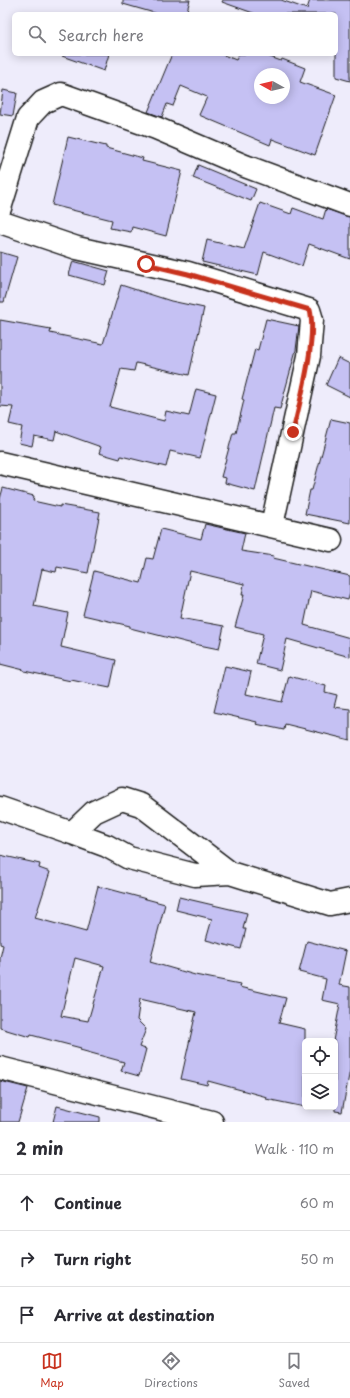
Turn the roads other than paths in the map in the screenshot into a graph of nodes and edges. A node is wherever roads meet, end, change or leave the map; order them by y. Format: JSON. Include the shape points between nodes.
{"nodes":[{"id":1,"x":350,"y":205,"type":"edge"},
{"id":2,"x":0,"y":208,"type":"edge"},
{"id":3,"x":0,"y":222,"type":"edge"},
{"id":4,"x":0,"y":463,"type":"edge"},
{"id":5,"x":272,"y":525,"type":"junction"},
{"id":6,"x":331,"y":540,"type":"dead end"},
{"id":7,"x":0,"y":808,"type":"edge"},
{"id":8,"x":72,"y":833,"type":"junction"},
{"id":9,"x":230,"y":873,"type":"junction"},
{"id":10,"x":350,"y":900,"type":"edge"},
{"id":11,"x":0,"y":1068,"type":"edge"},
{"id":12,"x":212,"y":1122,"type":"edge"}],
"edges":[{"from":1,"to":2,"type":"street","via":[[245,166],[156,128],[61,94],[43,102],[28,118]]},
{"from":3,"to":5,"type":"street","via":[[77,248],[188,274],[310,310],[312,320],[309,356]]},
{"from":4,"to":5,"type":"street"},
{"from":5,"to":6,"type":"street"},
{"from":7,"to":8,"type":"street"},
{"from":8,"to":9,"type":"street","via":[[107,846],[129,858],[195,875]]},
{"from":8,"to":9,"type":"street","via":[[94,812],[122,799],[141,805]]},
{"from":9,"to":10,"type":"street","via":[[330,904]]},
{"from":11,"to":12,"type":"street"}]}
